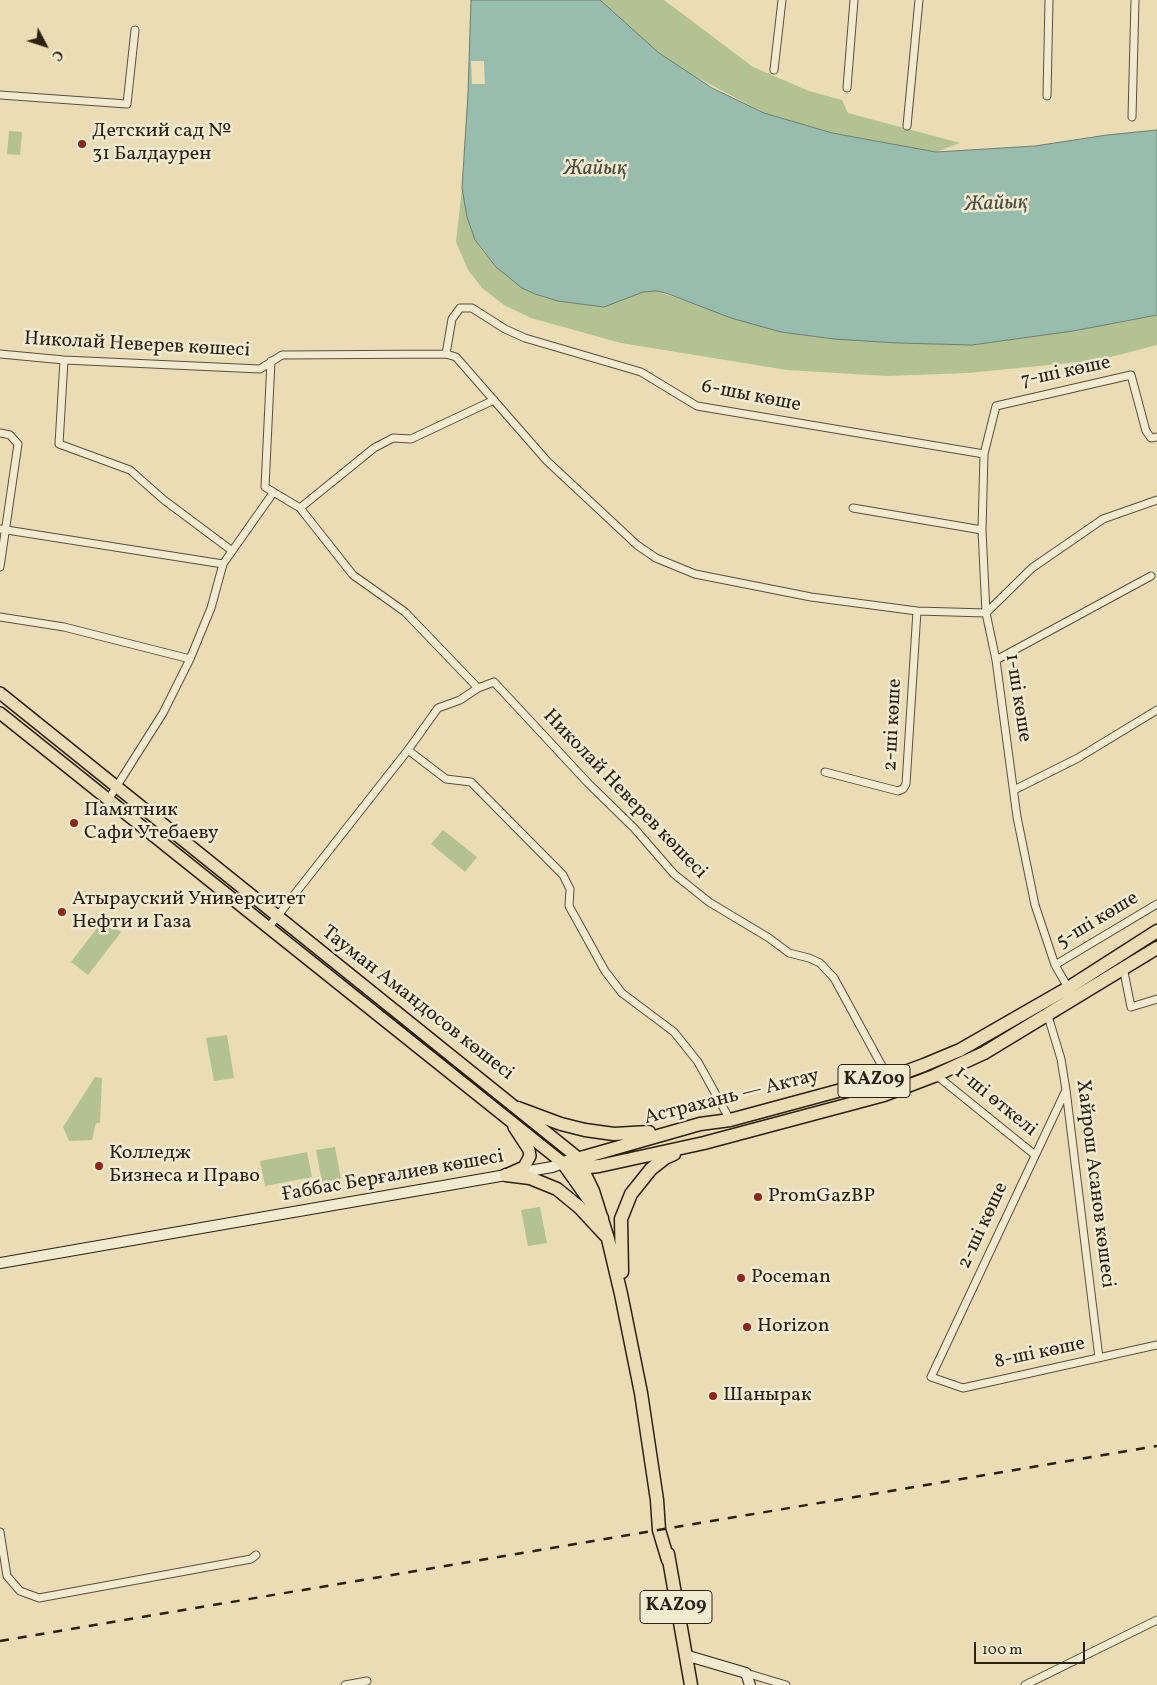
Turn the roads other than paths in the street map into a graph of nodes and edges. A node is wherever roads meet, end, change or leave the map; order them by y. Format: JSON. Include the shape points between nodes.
{"nodes":[{"id":1,"x":782,"y":0,"type":"edge"},
{"id":2,"x":854,"y":0,"type":"edge"},
{"id":3,"x":919,"y":0,"type":"edge"},
{"id":4,"x":1049,"y":0,"type":"edge"},
{"id":5,"x":1135,"y":0,"type":"edge"},
{"id":6,"x":135,"y":30,"type":"dead end"},
{"id":7,"x":774,"y":70,"type":"dead end"},
{"id":8,"x":847,"y":88,"type":"dead end"},
{"id":9,"x":0,"y":95,"type":"edge"},
{"id":10,"x":1047,"y":96,"type":"dead end"},
{"id":11,"x":1132,"y":118,"type":"dead end"},
{"id":12,"x":907,"y":126,"type":"dead end"},
{"id":13,"x":0,"y":354,"type":"edge"},
{"id":14,"x":446,"y":354,"type":"junction"},
{"id":15,"x":64,"y":360,"type":"junction"},
{"id":16,"x":271,"y":361,"type":"junction"},
{"id":17,"x":494,"y":400,"type":"junction"},
{"id":18,"x":996,"y":406,"type":"joint"},
{"id":19,"x":0,"y":433,"type":"edge"},
{"id":20,"x":1157,"y":437,"type":"edge"},
{"id":21,"x":984,"y":454,"type":"junction"},
{"id":22,"x":273,"y":493,"type":"junction"},
{"id":23,"x":1157,"y":500,"type":"edge"},
{"id":24,"x":300,"y":508,"type":"junction"},
{"id":25,"x":853,"y":508,"type":"dead end"},
{"id":26,"x":2,"y":529,"type":"edge"},
{"id":27,"x":982,"y":530,"type":"junction"},
{"id":28,"x":231,"y":550,"type":"junction"},
{"id":29,"x":223,"y":564,"type":"junction"},
{"id":30,"x":0,"y":567,"type":"edge"},
{"id":31,"x":1151,"y":576,"type":"dead end"},
{"id":32,"x":917,"y":611,"type":"junction"},
{"id":33,"x":986,"y":613,"type":"junction"},
{"id":34,"x":0,"y":617,"type":"edge"},
{"id":35,"x":190,"y":658,"type":"junction"},
{"id":36,"x":996,"y":660,"type":"junction"},
{"id":37,"x":478,"y":688,"type":"junction"},
{"id":38,"x":0,"y":693,"type":"edge"},
{"id":39,"x":1157,"y":710,"type":"edge"},
{"id":40,"x":0,"y":712,"type":"edge"},
{"id":41,"x":408,"y":750,"type":"junction"},
{"id":42,"x":825,"y":772,"type":"dead end"},
{"id":43,"x":117,"y":788,"type":"junction"},
{"id":44,"x":1014,"y":790,"type":"junction"},
{"id":45,"x":108,"y":800,"type":"junction"},
{"id":46,"x":1157,"y":904,"type":"edge"},
{"id":47,"x":277,"y":917,"type":"junction"},
{"id":48,"x":268,"y":928,"type":"junction"},
{"id":49,"x":1157,"y":930,"type":"edge"},
{"id":50,"x":1157,"y":948,"type":"edge"},
{"id":51,"x":1120,"y":954,"type":"junction"},
{"id":52,"x":1055,"y":965,"type":"junction"},
{"id":53,"x":1123,"y":969,"type":"junction"},
{"id":54,"x":1071,"y":993,"type":"junction"},
{"id":55,"x":1157,"y":999,"type":"edge"},
{"id":56,"x":1048,"y":1016,"type":"junction"},
{"id":57,"x":936,"y":1075,"type":"junction"},
{"id":58,"x":888,"y":1077,"type":"junction"},
{"id":59,"x":1066,"y":1090,"type":"junction"},
{"id":60,"x":518,"y":1108,"type":"junction"},
{"id":61,"x":509,"y":1120,"type":"junction"},
{"id":62,"x":730,"y":1120,"type":"junction"},
{"id":63,"x":700,"y":1124,"type":"junction"},
{"id":64,"x":704,"y":1143,"type":"junction"},
{"id":65,"x":1035,"y":1155,"type":"junction"},
{"id":66,"x":580,"y":1163,"type":"junction"},
{"id":67,"x":563,"y":1166,"type":"junction"},
{"id":68,"x":506,"y":1175,"type":"junction"},
{"id":69,"x":602,"y":1218,"type":"junction"},
{"id":70,"x":608,"y":1239,"type":"junction"},
{"id":71,"x":0,"y":1263,"type":"edge"},
{"id":72,"x":621,"y":1294,"type":"junction"},
{"id":73,"x":1157,"y":1346,"type":"edge"},
{"id":74,"x":1099,"y":1358,"type":"junction"},
{"id":75,"x":931,"y":1377,"type":"joint"},
{"id":76,"x":0,"y":1532,"type":"edge"},
{"id":77,"x":256,"y":1555,"type":"dead end"},
{"id":78,"x":1157,"y":1620,"type":"edge"},
{"id":79,"x":684,"y":1654,"type":"junction"},
{"id":80,"x":746,"y":1673,"type":"junction"},
{"id":81,"x":367,"y":1681,"type":"dead end"},
{"id":82,"x":346,"y":1685,"type":"edge"},
{"id":83,"x":691,"y":1685,"type":"edge"},
{"id":84,"x":750,"y":1685,"type":"edge"},
{"id":85,"x":786,"y":1685,"type":"edge"},
{"id":86,"x":1025,"y":1685,"type":"edge"}],
"edges":[{"from":1,"to":7,"type":"street"},
{"from":2,"to":8,"type":"street"},
{"from":3,"to":12,"type":"street"},
{"from":4,"to":10,"type":"street"},
{"from":5,"to":11,"type":"street"},
{"from":6,"to":9,"type":"street","via":[[127,104]]},
{"from":13,"to":15,"type":"street","name":"Николай Неверев көшесі"},
{"from":14,"to":16,"type":"street","name":"Николай Неверев көшесі","via":[[282,355]]},
{"from":14,"to":17,"type":"street","via":[[464,363]]},
{"from":14,"to":21,"type":"street","name":"6-шы көше","via":[[452,319],[460,308],[472,308],[525,338],[640,372],[697,406]]},
{"from":15,"to":16,"type":"street","name":"Николай Неверев көшесі","via":[[260,369]]},
{"from":15,"to":28,"type":"street","via":[[59,444],[130,470]]},
{"from":16,"to":22,"type":"street","name":"Николай Неверев көшесі","via":[[264,485]]},
{"from":17,"to":24,"type":"street","via":[[411,439],[386,441]]},
{"from":17,"to":32,"type":"street","via":[[547,461],[637,545],[656,558],[695,574],[811,597]]},
{"from":18,"to":20,"type":"street","name":"7-шi көше","via":[[1131,375],[1146,431],[1151,438]]},
{"from":18,"to":21,"type":"street","name":"1-ші көше"},
{"from":19,"to":26,"type":"street","via":[[10,435],[18,444]]},
{"from":21,"to":27,"type":"street","name":"1-ші көше"},
{"from":22,"to":24,"type":"street"},
{"from":22,"to":28,"type":"street"},
{"from":23,"to":33,"type":"street","via":[[1103,519],[1032,568]]},
{"from":24,"to":37,"type":"street","via":[[353,575],[405,612]]},
{"from":25,"to":27,"type":"street"},
{"from":26,"to":29,"type":"street"},
{"from":26,"to":30,"type":"street"},
{"from":27,"to":33,"type":"street","name":"1-ші көше"},
{"from":28,"to":29,"type":"street"},
{"from":29,"to":35,"type":"street","via":[[211,608]]},
{"from":31,"to":36,"type":"street"},
{"from":32,"to":33,"type":"street"},
{"from":32,"to":42,"type":"street","name":"2-ші көше","via":[[906,784],[898,791]]},
{"from":33,"to":36,"type":"street","name":"1-ші көше"},
{"from":34,"to":35,"type":"street","via":[[64,627]]},
{"from":35,"to":43,"type":"street","via":[[163,713]]},
{"from":36,"to":44,"type":"street","name":"1-ші көше"},
{"from":37,"to":41,"type":"street","via":[[460,700],[438,708]]},
{"from":37,"to":58,"type":"street","name":"Николай Неверев көшесі","via":[[494,682],[674,874],[709,902],[788,952],[820,963],[834,978]]},
{"from":38,"to":43,"type":"main road","name":"Тауман Амандосов көшесі"},
{"from":39,"to":44,"type":"street","via":[[1078,758]]},
{"from":40,"to":45,"type":"main road","name":"Тауман Амандосов көшесі"},
{"from":41,"to":47,"type":"street"},
{"from":41,"to":62,"type":"street","via":[[446,779],[471,782],[563,875],[570,889],[570,906],[605,971],[622,993],[674,1032],[698,1062]]},
{"from":43,"to":45,"type":"street"},
{"from":43,"to":47,"type":"main road","name":"Тауман Амандосов көшесі"},
{"from":44,"to":52,"type":"street","name":"1-ші көше","via":[[1034,905]]},
{"from":45,"to":48,"type":"main road","name":"Тауман Амандосов көшесі"},
{"from":46,"to":52,"type":"street","name":"5-шi көше"},
{"from":47,"to":48,"type":"street"},
{"from":47,"to":60,"type":"main road","name":"Тауман Амандосов көшесі"},
{"from":48,"to":61,"type":"main road","name":"Тауман Амандосов көшесі"},
{"from":49,"to":51,"type":"highway","name":"Астрахань — Актау","number":"KAZ09"},
{"from":50,"to":53,"type":"highway","name":"Астрахань — Актау","number":"KAZ09"},
{"from":51,"to":53,"type":"street"},
{"from":51,"to":54,"type":"highway","name":"Астрахань — Актау","number":"KAZ09"},
{"from":52,"to":54,"type":"street","name":"1-ші көше"},
{"from":53,"to":54,"type":"highway","name":"Астрахань — Актау","number":"KAZ09"},
{"from":53,"to":55,"type":"street","via":[[1131,1007]]},
{"from":54,"to":56,"type":"highway","name":"Астрахань — Актау","number":"KAZ09"},
{"from":54,"to":58,"type":"highway","name":"Астрахань — Актау","number":"KAZ09","via":[[960,1050]]},
{"from":56,"to":57,"type":"highway","name":"Астрахань — Актау","number":"KAZ09"},
{"from":56,"to":59,"type":"street","name":"Хайрош Асанов көшесі"},
{"from":57,"to":64,"type":"highway","name":"Астрахань — Актау","number":"KAZ09","via":[[884,1094]]},
{"from":57,"to":65,"type":"street","name":"1-ші өткелі"},
{"from":58,"to":62,"type":"highway","name":"Астрахань — Актау","number":"KAZ09"},
{"from":59,"to":65,"type":"street","name":"2-ші көше"},
{"from":59,"to":74,"type":"street","name":"Хайрош Асанов көшесі"},
{"from":60,"to":63,"type":"highway","via":[[561,1124],[614,1134]]},
{"from":60,"to":66,"type":"main road","name":"Тауман Амандосов көшесі"},
{"from":61,"to":67,"type":"main road","name":"Тауман Амандосов көшесі"},
{"from":61,"to":68,"type":"main road","via":[[530,1156],[524,1167]]},
{"from":62,"to":63,"type":"highway","name":"Астрахань — Актау","number":"KAZ09"},
{"from":63,"to":64,"type":"highway"},
{"from":63,"to":66,"type":"highway","name":"Астрахань — Актау","number":"KAZ09"},
{"from":64,"to":66,"type":"highway","name":"Астрахань — Актау","number":"KAZ09"},
{"from":64,"to":72,"type":"highway","via":[[665,1158],[631,1194],[621,1219]]},
{"from":65,"to":75,"type":"street","name":"2-ші көше"},
{"from":66,"to":67,"type":"highway","name":"Астрахань — Актау","number":"KAZ09"},
{"from":66,"to":69,"type":"highway","number":"KAZ09"},
{"from":67,"to":68,"type":"main road","name":"Ғаббас Берғалиев көшесі"},
{"from":67,"to":69,"type":"highway","number":"KAZ09"},
{"from":68,"to":70,"type":"highway","via":[[538,1180],[557,1189],[579,1207]]},
{"from":68,"to":71,"type":"main road","name":"Ғаббас Берғалиев көшесі"},
{"from":69,"to":70,"type":"highway","number":"KAZ09"},
{"from":70,"to":72,"type":"highway","number":"KAZ09"},
{"from":72,"to":79,"type":"highway","number":"KAZ09","via":[[642,1392],[658,1530],[668,1560]]},
{"from":73,"to":74,"type":"street","name":"8-шi көше"},
{"from":74,"to":75,"type":"street","name":"8-шi көше","via":[[963,1388]]},
{"from":76,"to":77,"type":"street","via":[[7,1576],[20,1591],[39,1598],[251,1559]]},
{"from":78,"to":86,"type":"street"},
{"from":79,"to":80,"type":"main road"},
{"from":79,"to":83,"type":"highway","number":"KAZ09"},
{"from":80,"to":84,"type":"main road"},
{"from":80,"to":85,"type":"street"},
{"from":81,"to":82,"type":"street"}]}
